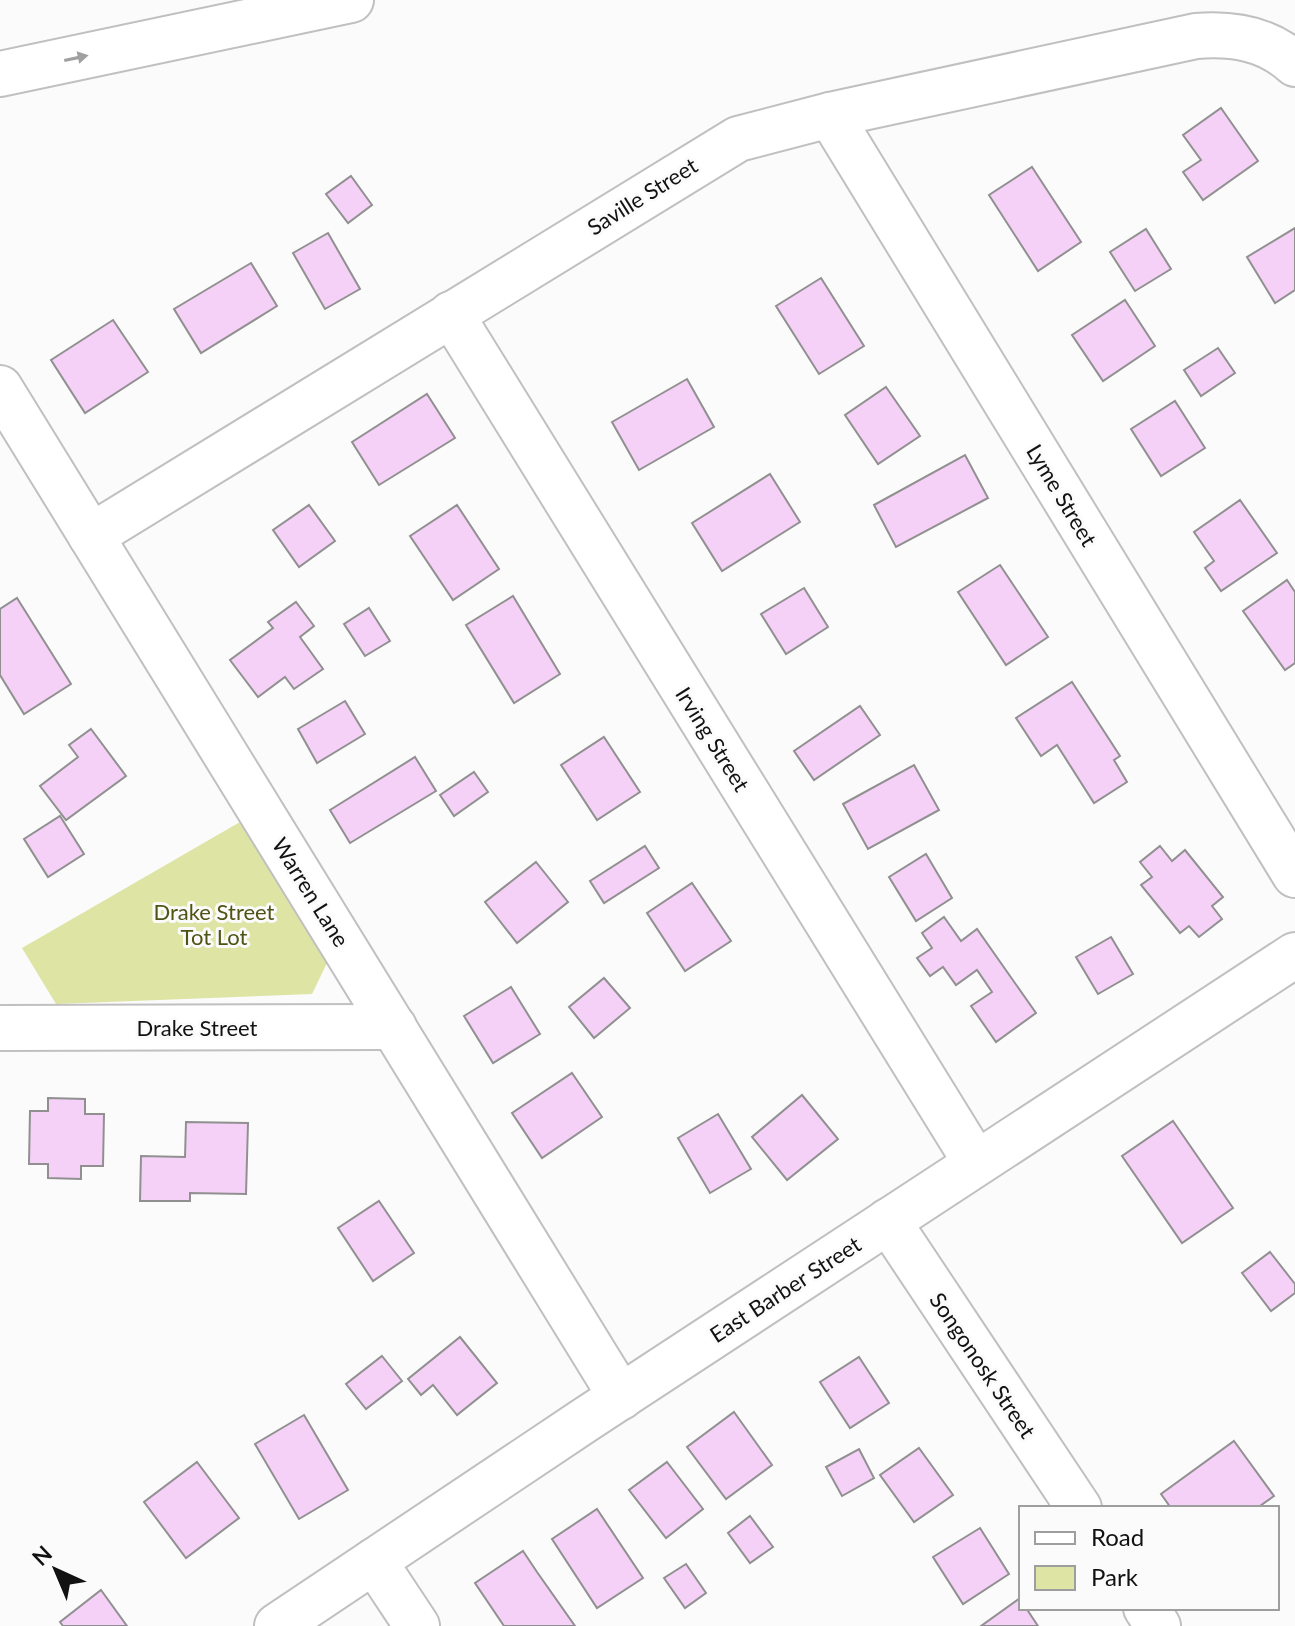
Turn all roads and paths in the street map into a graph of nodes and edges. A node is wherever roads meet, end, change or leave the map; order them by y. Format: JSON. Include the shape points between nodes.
{"nodes":[{"id":1,"x":351,"y":0,"type":"edge"},
{"id":2,"x":1278,"y":53,"type":"edge"},
{"id":3,"x":0,"y":74,"type":"edge"},
{"id":4,"x":830,"y":115,"type":"junction"},
{"id":5,"x":451,"y":314,"type":"junction"},
{"id":6,"x":0,"y":388,"type":"edge"},
{"id":7,"x":91,"y":536,"type":"junction"},
{"id":8,"x":1295,"y":875,"type":"edge"},
{"id":9,"x":1295,"y":955,"type":"edge"},
{"id":10,"x":394,"y":1027,"type":"junction"},
{"id":11,"x":0,"y":1028,"type":"edge"},
{"id":12,"x":976,"y":1163,"type":"junction"},
{"id":13,"x":888,"y":1221,"type":"junction"},
{"id":14,"x":621,"y":1397,"type":"junction"},
{"id":15,"x":1078,"y":1506,"type":"edge"},
{"id":16,"x":374,"y":1561,"type":"junction"},
{"id":17,"x":277,"y":1626,"type":"edge"},
{"id":18,"x":417,"y":1626,"type":"edge"}],
"edges":[{"from":3,"to":1,"type":"main road","one_way":true},
{"from":2,"to":4,"type":"main road","name":"Saville Street","via":[[1226,34],[1196,36]]},
{"from":4,"to":5,"type":"main road","name":"Saville Street","via":[[738,139]]},
{"from":4,"to":8,"type":"main road","name":"Lyme Street"},
{"from":5,"to":7,"type":"main road","name":"Saville Street"},
{"from":5,"to":12,"type":"main road","name":"Irving Street"},
{"from":6,"to":7,"type":"main road","name":"Warren Lane"},
{"from":7,"to":10,"type":"main road","name":"Warren Lane"},
{"from":9,"to":12,"type":"main road","name":"East Barber Street"},
{"from":10,"to":11,"type":"main road","name":"Drake Street"},
{"from":10,"to":14,"type":"main road","name":"Warren Lane"},
{"from":12,"to":13,"type":"main road","name":"East Barber Street"},
{"from":13,"to":14,"type":"main road","name":"East Barber Street"},
{"from":13,"to":15,"type":"main road","name":"Songonosk Street"},
{"from":14,"to":16,"type":"main road","name":"East Barber Street"},
{"from":16,"to":17,"type":"main road","name":"East Barber Street"},
{"from":16,"to":18,"type":"main road"}]}
